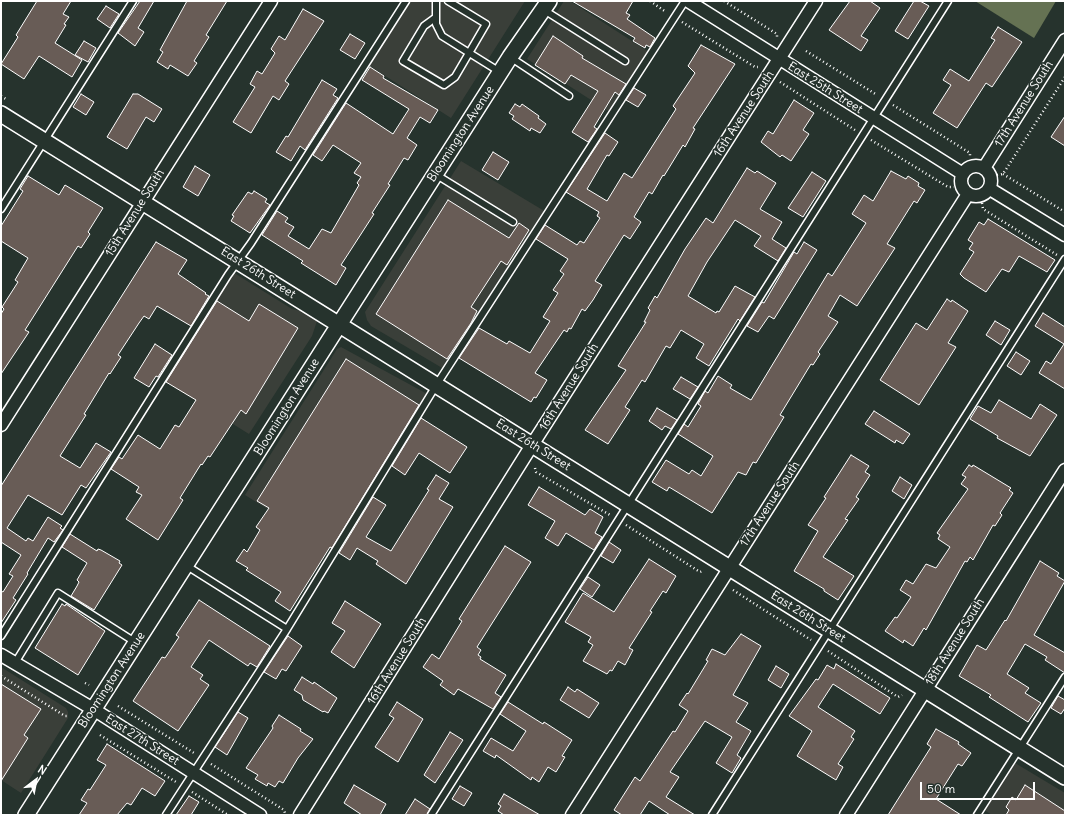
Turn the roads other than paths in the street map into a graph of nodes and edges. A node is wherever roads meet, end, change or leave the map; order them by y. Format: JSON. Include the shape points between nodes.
{"nodes":[{"id":1,"x":133,"y":1,"type":"edge"},
{"id":2,"x":270,"y":1,"type":"edge"},
{"id":3,"x":406,"y":1,"type":"edge"},
{"id":4,"x":436,"y":1,"type":"edge"},
{"id":5,"x":448,"y":1,"type":"edge"},
{"id":6,"x":685,"y":1,"type":"edge"},
{"id":7,"x":688,"y":1,"type":"edge"},
{"id":8,"x":816,"y":1,"type":"edge"},
{"id":9,"x":948,"y":1,"type":"edge"},
{"id":10,"x":546,"y":5,"type":"edge"},
{"id":11,"x":435,"y":18,"type":"junction"},
{"id":12,"x":1065,"y":40,"type":"edge"},
{"id":13,"x":470,"y":54,"type":"junction"},
{"id":14,"x":510,"y":57,"type":"junction"},
{"id":15,"x":779,"y":59,"type":"junction"},
{"id":16,"x":625,"y":61,"type":"dead end"},
{"id":17,"x":501,"y":72,"type":"junction"},
{"id":18,"x":569,"y":96,"type":"dead end"},
{"id":19,"x":1,"y":114,"type":"edge"},
{"id":20,"x":874,"y":119,"type":"junction"},
{"id":21,"x":45,"y":141,"type":"junction"},
{"id":22,"x":984,"y":168,"type":"junction"},
{"id":23,"x":435,"y":174,"type":"junction"},
{"id":24,"x":963,"y":174,"type":"junction"},
{"id":25,"x":990,"y":188,"type":"junction"},
{"id":26,"x":968,"y":194,"type":"junction"},
{"id":27,"x":142,"y":202,"type":"junction"},
{"id":28,"x":1,"y":209,"type":"edge"},
{"id":29,"x":513,"y":222,"type":"dead end"},
{"id":30,"x":1065,"y":235,"type":"edge"},
{"id":31,"x":1065,"y":259,"type":"edge"},
{"id":32,"x":238,"y":261,"type":"junction"},
{"id":33,"x":340,"y":324,"type":"junction"},
{"id":34,"x":437,"y":384,"type":"junction"},
{"id":35,"x":1,"y":425,"type":"edge"},
{"id":36,"x":532,"y":445,"type":"junction"},
{"id":37,"x":1065,"y":470,"type":"edge"},
{"id":38,"x":627,"y":504,"type":"junction"},
{"id":39,"x":187,"y":566,"type":"junction"},
{"id":40,"x":729,"y":568,"type":"junction"},
{"id":41,"x":287,"y":628,"type":"junction"},
{"id":42,"x":830,"y":630,"type":"junction"},
{"id":43,"x":1,"y":636,"type":"edge"},
{"id":44,"x":137,"y":643,"type":"junction"},
{"id":45,"x":1,"y":655,"type":"edge"},
{"id":46,"x":14,"y":663,"type":"junction"},
{"id":47,"x":1065,"y":677,"type":"edge"},
{"id":48,"x":925,"y":690,"type":"junction"},
{"id":49,"x":93,"y":710,"type":"junction"},
{"id":50,"x":1020,"y":749,"type":"junction"},
{"id":51,"x":193,"y":771,"type":"junction"},
{"id":52,"x":1065,"y":776,"type":"edge"},
{"id":53,"x":26,"y":815,"type":"edge"},
{"id":54,"x":166,"y":815,"type":"edge"},
{"id":55,"x":260,"y":815,"type":"edge"},
{"id":56,"x":300,"y":815,"type":"edge"},
{"id":57,"x":431,"y":815,"type":"edge"},
{"id":58,"x":572,"y":815,"type":"edge"},
{"id":59,"x":712,"y":815,"type":"edge"},
{"id":60,"x":846,"y":815,"type":"edge"},
{"id":61,"x":977,"y":815,"type":"edge"}],
"edges":[{"from":1,"to":21,"type":"lane"},
{"from":2,"to":27,"type":"street","name":"15th Avenue South"},
{"from":3,"to":32,"type":"lane"},
{"from":4,"to":11,"type":"lane"},
{"from":5,"to":13,"type":"lane","via":[[486,24]]},
{"from":6,"to":34,"type":"lane"},
{"from":7,"to":15,"type":"street","name":"East 25th Street"},
{"from":8,"to":15,"type":"street","name":"16th Avenue South"},
{"from":9,"to":20,"type":"lane"},
{"from":10,"to":14,"type":"street","name":"Bloomington Avenue"},
{"from":10,"to":16,"type":"lane"},
{"from":11,"to":13,"type":"lane","via":[[442,36]]},
{"from":11,"to":13,"type":"lane","via":[[424,26],[403,61],[444,85],[455,77]]},
{"from":12,"to":22,"type":"street","name":"17th Avenue South"},
{"from":13,"to":17,"type":"lane"},
{"from":14,"to":17,"type":"street","name":"Bloomington Avenue"},
{"from":14,"to":18,"type":"lane"},
{"from":15,"to":20,"type":"street","name":"East 25th Street"},
{"from":15,"to":36,"type":"street","name":"16th Avenue South"},
{"from":17,"to":23,"type":"street","name":"Bloomington Avenue"},
{"from":19,"to":21,"type":"street","name":"East 26th Street"},
{"from":20,"to":24,"type":"street","name":"East 25th Street"},
{"from":20,"to":38,"type":"lane"},
{"from":21,"to":27,"type":"street","name":"East 26th Street"},
{"from":21,"to":28,"type":"lane"},
{"from":22,"to":24,"type":"street","via":[[974,166]]},
{"from":22,"to":25,"type":"street","via":[[991,179]]},
{"from":23,"to":29,"type":"lane"},
{"from":23,"to":33,"type":"street","name":"Bloomington Avenue"},
{"from":24,"to":26,"type":"street","via":[[962,187]]},
{"from":25,"to":26,"type":"street","via":[[978,196]]},
{"from":25,"to":30,"type":"street"},
{"from":26,"to":40,"type":"street","name":"17th Avenue South"},
{"from":27,"to":32,"type":"street","name":"East 26th Street"},
{"from":27,"to":35,"type":"street","name":"15th Avenue South"},
{"from":31,"to":42,"type":"lane"},
{"from":32,"to":33,"type":"street","name":"East 26th Street"},
{"from":32,"to":43,"type":"lane"},
{"from":33,"to":34,"type":"street","name":"East 26th Street"},
{"from":33,"to":39,"type":"street","name":"Bloomington Avenue"},
{"from":34,"to":36,"type":"street","name":"East 26th Street"},
{"from":34,"to":41,"type":"lane"},
{"from":36,"to":38,"type":"street","name":"East 26th Street"},
{"from":36,"to":56,"type":"street","name":"16th Avenue South"},
{"from":37,"to":48,"type":"street","name":"18th Avenue South"},
{"from":38,"to":40,"type":"street","name":"East 26th Street"},
{"from":38,"to":57,"type":"lane"},
{"from":39,"to":41,"type":"lane"},
{"from":39,"to":44,"type":"street","name":"Bloomington Avenue"},
{"from":40,"to":42,"type":"street","name":"East 26th Street"},
{"from":40,"to":58,"type":"street","name":"17th Avenue South"},
{"from":41,"to":51,"type":"lane"},
{"from":42,"to":48,"type":"street","name":"East 26th Street"},
{"from":42,"to":59,"type":"lane"},
{"from":44,"to":46,"type":"lane","via":[[58,593]]},
{"from":44,"to":49,"type":"street","name":"Bloomington Avenue"},
{"from":45,"to":46,"type":"street","name":"East 27th Street"},
{"from":46,"to":49,"type":"street","name":"East 27th Street"},
{"from":47,"to":50,"type":"lane"},
{"from":48,"to":50,"type":"street","name":"East 26th Street"},
{"from":48,"to":60,"type":"street","name":"18th Avenue South"},
{"from":49,"to":51,"type":"street","name":"East 27th Street"},
{"from":49,"to":53,"type":"street","name":"Bloomington Avenue"},
{"from":50,"to":52,"type":"street","name":"East 26th Street"},
{"from":50,"to":61,"type":"lane"},
{"from":51,"to":54,"type":"lane"},
{"from":51,"to":55,"type":"street","name":"East 27th Street"}]}
